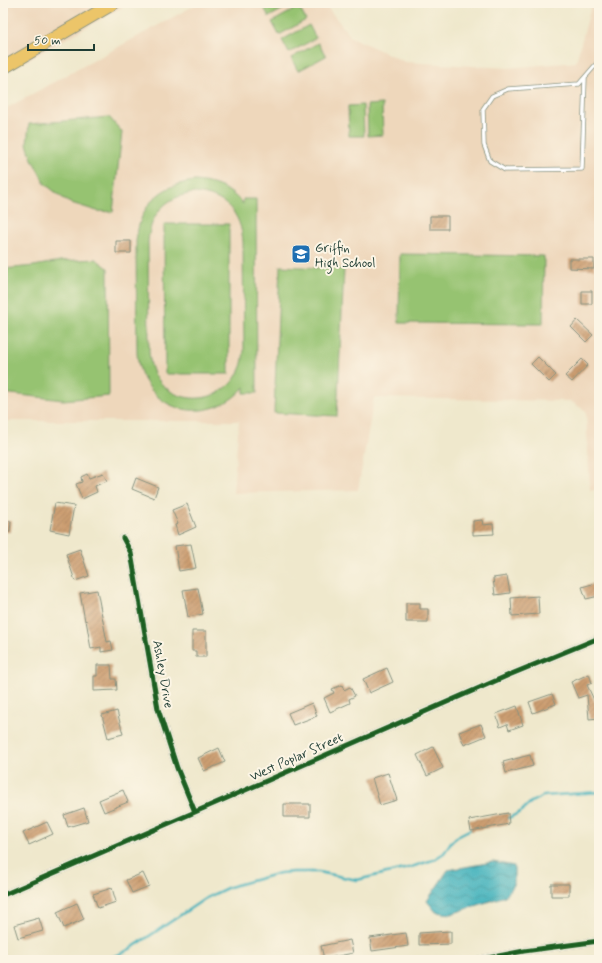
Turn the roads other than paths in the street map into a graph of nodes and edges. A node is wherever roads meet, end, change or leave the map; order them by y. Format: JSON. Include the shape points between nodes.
{"nodes":[{"id":1,"x":114,"y":3,"type":"edge"},
{"id":2,"x":599,"y":61,"type":"edge"},
{"id":3,"x":3,"y":68,"type":"edge"},
{"id":4,"x":585,"y":78,"type":"junction"},
{"id":5,"x":123,"y":538,"type":"dead end"},
{"id":6,"x":599,"y":638,"type":"edge"},
{"id":7,"x":195,"y":812,"type":"junction"},
{"id":8,"x":3,"y":895,"type":"edge"},
{"id":9,"x":599,"y":941,"type":"edge"},
{"id":10,"x":477,"y":960,"type":"edge"}],
"edges":[{"from":1,"to":3,"type":"main road"},
{"from":2,"to":4,"type":"lane"},
{"from":4,"to":4,"type":"lane","via":[[579,84],[508,89],[492,96],[483,109],[484,145],[490,161],[505,170],[582,169]]},
{"from":5,"to":7,"type":"street","name":"Ashley Drive","via":[[132,553],[158,709],[176,768]]},
{"from":6,"to":7,"type":"street","name":"West Poplar Street"},
{"from":7,"to":8,"type":"street","name":"West Poplar Street"},
{"from":9,"to":10,"type":"street"}]}
